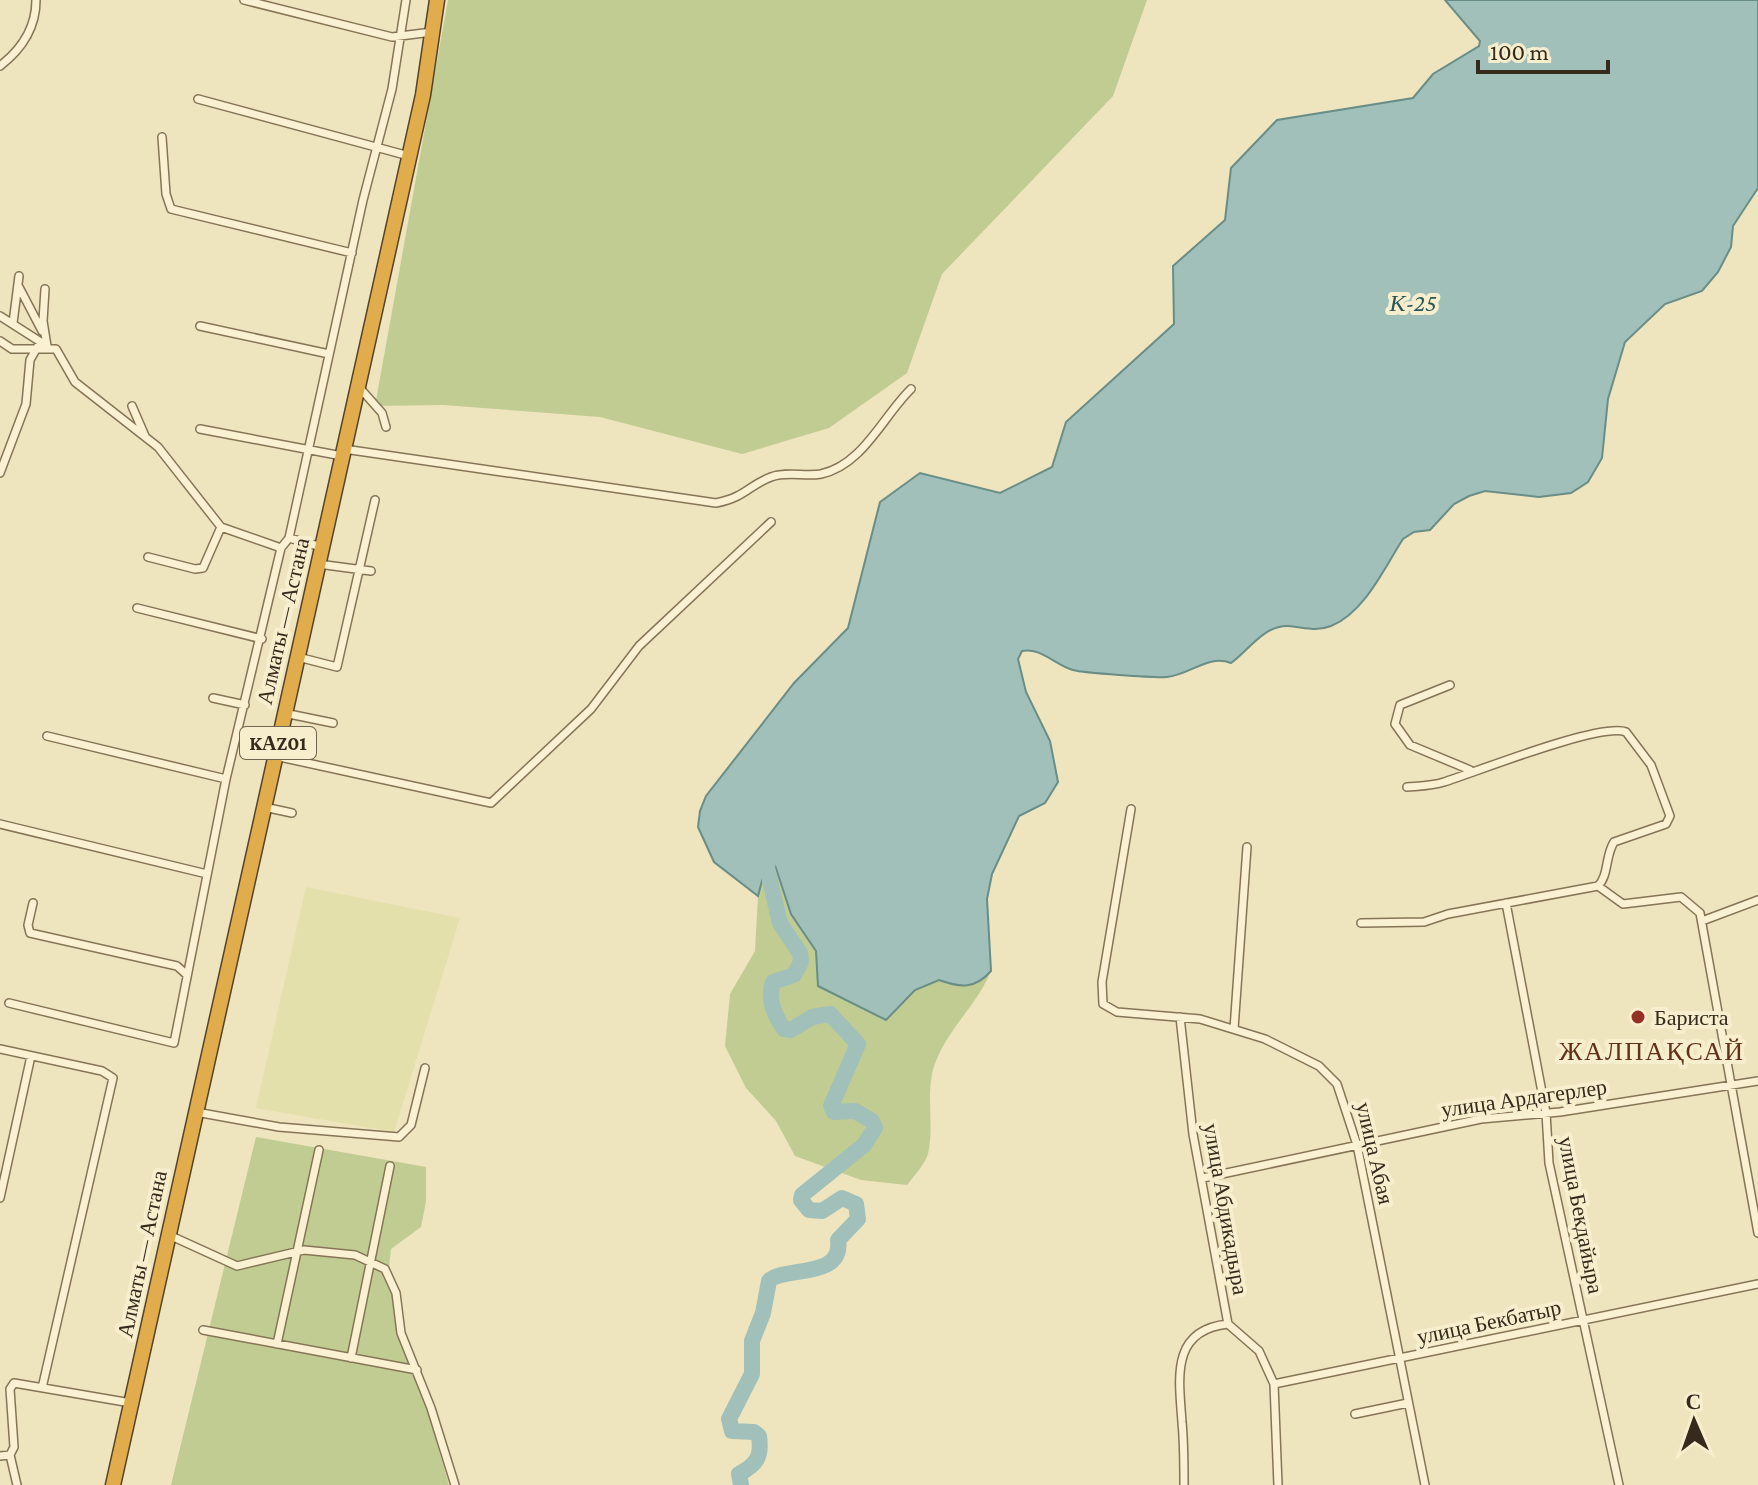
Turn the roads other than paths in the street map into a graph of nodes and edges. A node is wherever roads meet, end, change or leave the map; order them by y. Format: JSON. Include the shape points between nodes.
{"nodes":[{"id":1,"x":36,"y":0,"type":"edge"},
{"id":2,"x":244,"y":0,"type":"edge"},
{"id":3,"x":406,"y":0,"type":"edge"},
{"id":4,"x":437,"y":0,"type":"edge"},
{"id":5,"x":432,"y":32,"type":"junction"},
{"id":6,"x":401,"y":38,"type":"junction"},
{"id":7,"x":0,"y":66,"type":"edge"},
{"id":8,"x":198,"y":99,"type":"dead end"},
{"id":9,"x":162,"y":137,"type":"dead end"},
{"id":10,"x":376,"y":148,"type":"junction"},
{"id":11,"x":409,"y":156,"type":"junction"},
{"id":12,"x":352,"y":253,"type":"junction"},
{"id":13,"x":19,"y":276,"type":"dead end"},
{"id":14,"x":19,"y":287,"type":"junction"},
{"id":15,"x":45,"y":289,"type":"dead end"},
{"id":16,"x":0,"y":316,"type":"edge"},
{"id":17,"x":13,"y":323,"type":"junction"},
{"id":18,"x":200,"y":326,"type":"dead end"},
{"id":19,"x":44,"y":334,"type":"junction"},
{"id":20,"x":0,"y":341,"type":"edge"},
{"id":21,"x":42,"y":346,"type":"junction"},
{"id":22,"x":329,"y":354,"type":"junction"},
{"id":23,"x":358,"y":386,"type":"junction"},
{"id":24,"x":911,"y":389,"type":"dead end"},
{"id":25,"x":132,"y":406,"type":"dead end"},
{"id":26,"x":386,"y":427,"type":"dead end"},
{"id":27,"x":200,"y":429,"type":"dead end"},
{"id":28,"x":145,"y":436,"type":"junction"},
{"id":29,"x":306,"y":450,"type":"junction"},
{"id":30,"x":343,"y":453,"type":"junction"},
{"id":31,"x":0,"y":471,"type":"edge"},
{"id":32,"x":375,"y":500,"type":"dead end"},
{"id":33,"x":771,"y":522,"type":"dead end"},
{"id":34,"x":221,"y":527,"type":"junction"},
{"id":35,"x":289,"y":538,"type":"junction"},
{"id":36,"x":322,"y":547,"type":"junction"},
{"id":37,"x":281,"y":548,"type":"junction"},
{"id":38,"x":148,"y":557,"type":"dead end"},
{"id":39,"x":318,"y":564,"type":"junction"},
{"id":40,"x":360,"y":570,"type":"junction"},
{"id":41,"x":371,"y":571,"type":"dead end"},
{"id":42,"x":137,"y":608,"type":"dead end"},
{"id":43,"x":262,"y":639,"type":"junction"},
{"id":44,"x":298,"y":657,"type":"junction"},
{"id":45,"x":1450,"y":685,"type":"dead end"},
{"id":46,"x":213,"y":698,"type":"dead end"},
{"id":47,"x":245,"y":705,"type":"junction"},
{"id":48,"x":284,"y":713,"type":"junction"},
{"id":49,"x":333,"y":723,"type":"dead end"},
{"id":50,"x":47,"y":736,"type":"dead end"},
{"id":51,"x":275,"y":756,"type":"junction"},
{"id":52,"x":1470,"y":770,"type":"junction"},
{"id":53,"x":226,"y":779,"type":"junction"},
{"id":54,"x":1407,"y":787,"type":"dead end"},
{"id":55,"x":264,"y":807,"type":"junction"},
{"id":56,"x":1131,"y":809,"type":"dead end"},
{"id":57,"x":292,"y":813,"type":"dead end"},
{"id":58,"x":0,"y":824,"type":"edge"},
{"id":59,"x":1247,"y":847,"type":"dead end"},
{"id":60,"x":207,"y":874,"type":"junction"},
{"id":61,"x":1598,"y":886,"type":"junction"},
{"id":62,"x":1758,"y":900,"type":"edge"},
{"id":63,"x":33,"y":903,"type":"dead end"},
{"id":64,"x":1506,"y":903,"type":"junction"},
{"id":65,"x":1702,"y":921,"type":"junction"},
{"id":66,"x":1361,"y":923,"type":"dead end"},
{"id":67,"x":187,"y":975,"type":"junction"},
{"id":68,"x":9,"y":1003,"type":"dead end"},
{"id":69,"x":1180,"y":1017,"type":"junction"},
{"id":70,"x":1234,"y":1029,"type":"junction"},
{"id":71,"x":0,"y":1049,"type":"edge"},
{"id":72,"x":31,"y":1056,"type":"junction"},
{"id":73,"x":425,"y":1068,"type":"dead end"},
{"id":74,"x":1758,"y":1081,"type":"edge"},
{"id":75,"x":1730,"y":1085,"type":"junction"},
{"id":76,"x":196,"y":1112,"type":"junction"},
{"id":77,"x":1546,"y":1113,"type":"junction"},
{"id":78,"x":1357,"y":1145,"type":"junction"},
{"id":79,"x":319,"y":1150,"type":"dead end"},
{"id":80,"x":390,"y":1166,"type":"dead end"},
{"id":81,"x":1203,"y":1178,"type":"junction"},
{"id":82,"x":0,"y":1198,"type":"edge"},
{"id":83,"x":1758,"y":1233,"type":"edge"},
{"id":84,"x":168,"y":1235,"type":"junction"},
{"id":85,"x":296,"y":1251,"type":"junction"},
{"id":86,"x":370,"y":1260,"type":"junction"},
{"id":87,"x":1758,"y":1284,"type":"edge"},
{"id":88,"x":1583,"y":1320,"type":"junction"},
{"id":89,"x":1228,"y":1324,"type":"junction"},
{"id":90,"x":203,"y":1330,"type":"dead end"},
{"id":91,"x":277,"y":1344,"type":"junction"},
{"id":92,"x":351,"y":1358,"type":"junction"},
{"id":93,"x":1399,"y":1359,"type":"junction"},
{"id":94,"x":417,"y":1370,"type":"junction"},
{"id":95,"x":1274,"y":1384,"type":"junction"},
{"id":96,"x":42,"y":1388,"type":"junction"},
{"id":97,"x":131,"y":1403,"type":"junction"},
{"id":98,"x":1408,"y":1403,"type":"junction"},
{"id":99,"x":1355,"y":1414,"type":"dead end"},
{"id":100,"x":10,"y":1455,"type":"junction"},
{"id":101,"x":0,"y":1456,"type":"edge"},
{"id":102,"x":17,"y":1485,"type":"edge"},
{"id":103,"x":113,"y":1485,"type":"edge"},
{"id":104,"x":455,"y":1485,"type":"edge"},
{"id":105,"x":1184,"y":1485,"type":"edge"},
{"id":106,"x":1278,"y":1485,"type":"edge"},
{"id":107,"x":1425,"y":1485,"type":"edge"},
{"id":108,"x":1619,"y":1485,"type":"edge"}],
"edges":[{"from":1,"to":7,"type":"street","via":[[27,38]]},
{"from":2,"to":6,"type":"street"},
{"from":3,"to":6,"type":"street"},
{"from":4,"to":5,"type":"highway","name":"Алматы — Астана","number":"KАZ01"},
{"from":5,"to":6,"type":"street"},
{"from":5,"to":11,"type":"highway","name":"Алматы — Астана","number":"KАZ01"},
{"from":6,"to":10,"type":"street"},
{"from":8,"to":10,"type":"street"},
{"from":9,"to":12,"type":"street","via":[[171,209]]},
{"from":10,"to":11,"type":"street"},
{"from":10,"to":12,"type":"street"},
{"from":11,"to":23,"type":"highway","name":"Алматы — Астана","number":"KАZ01"},
{"from":12,"to":22,"type":"street"},
{"from":13,"to":14,"type":"street"},
{"from":14,"to":17,"type":"street"},
{"from":14,"to":19,"type":"street"},
{"from":15,"to":19,"type":"street"},
{"from":16,"to":17,"type":"street"},
{"from":17,"to":21,"type":"street"},
{"from":18,"to":22,"type":"street"},
{"from":19,"to":21,"type":"street"},
{"from":20,"to":21,"type":"street","via":[[12,349]]},
{"from":21,"to":28,"type":"street","via":[[56,349],[75,382]]},
{"from":21,"to":31,"type":"street","via":[[30,360],[26,404]]},
{"from":22,"to":29,"type":"street"},
{"from":23,"to":26,"type":"street","via":[[382,413]]},
{"from":23,"to":30,"type":"highway","name":"Алматы — Астана","number":"KАZ01"},
{"from":24,"to":30,"type":"street","via":[[869,441],[839,467],[823,474],[770,477],[744,496],[716,503]]},
{"from":25,"to":28,"type":"street"},
{"from":27,"to":29,"type":"street"},
{"from":28,"to":34,"type":"street"},
{"from":29,"to":30,"type":"street"},
{"from":29,"to":35,"type":"street"},
{"from":30,"to":36,"type":"highway","name":"Алматы — Астана","number":"KАZ01"},
{"from":32,"to":40,"type":"street"},
{"from":33,"to":51,"type":"street","via":[[639,646],[591,709],[491,803]]},
{"from":34,"to":37,"type":"street"},
{"from":34,"to":38,"type":"street","via":[[203,568]]},
{"from":35,"to":36,"type":"street"},
{"from":35,"to":37,"type":"street"},
{"from":36,"to":39,"type":"highway","name":"Алматы — Астана","number":"KАZ01"},
{"from":37,"to":43,"type":"street"},
{"from":39,"to":40,"type":"street"},
{"from":39,"to":44,"type":"highway","name":"Алматы — Астана","number":"KАZ01"},
{"from":40,"to":41,"type":"street"},
{"from":40,"to":44,"type":"street","via":[[337,667]]},
{"from":42,"to":43,"type":"street"},
{"from":43,"to":47,"type":"street"},
{"from":44,"to":48,"type":"highway","name":"Алматы — Астана","number":"KАZ01"},
{"from":45,"to":52,"type":"street","via":[[1400,705],[1395,724],[1410,745]]},
{"from":46,"to":47,"type":"street"},
{"from":47,"to":53,"type":"street"},
{"from":48,"to":49,"type":"street"},
{"from":48,"to":51,"type":"highway","name":"Алматы — Астана","number":"KАZ01"},
{"from":50,"to":53,"type":"street"},
{"from":51,"to":55,"type":"highway","name":"Алматы — Астана","number":"KАZ01"},
{"from":52,"to":54,"type":"street","via":[[1444,782]]},
{"from":52,"to":61,"type":"street","via":[[1604,730],[1626,732],[1651,765],[1670,816],[1666,824],[1614,842]]},
{"from":53,"to":60,"type":"street"},
{"from":55,"to":57,"type":"street"},
{"from":55,"to":76,"type":"highway","name":"Алматы — Астана","number":"KАZ01"},
{"from":56,"to":69,"type":"street","name":"улица Абая","via":[[1101,998],[1117,1012]]},
{"from":58,"to":60,"type":"street"},
{"from":59,"to":70,"type":"street"},
{"from":60,"to":67,"type":"street"},
{"from":61,"to":64,"type":"street"},
{"from":61,"to":65,"type":"street","via":[[1623,904],[1681,897],[1696,908]]},
{"from":62,"to":65,"type":"street"},
{"from":63,"to":67,"type":"street","via":[[30,933],[177,966]]},
{"from":64,"to":66,"type":"street","via":[[1424,922]]},
{"from":64,"to":77,"type":"street","name":"улица Бекдайыра"},
{"from":65,"to":75,"type":"street"},
{"from":67,"to":68,"type":"street","via":[[174,1043]]},
{"from":69,"to":70,"type":"street","name":"улица Абая"},
{"from":69,"to":81,"type":"street","name":"улица Абдикадыра"},
{"from":70,"to":78,"type":"street","name":"улица Абая","via":[[1288,1049],[1331,1075],[1348,1109]]},
{"from":71,"to":72,"type":"street"},
{"from":72,"to":82,"type":"street"},
{"from":72,"to":96,"type":"street","via":[[109,1073],[113,1082]]},
{"from":73,"to":76,"type":"street","via":[[411,1125],[399,1137],[279,1127]]},
{"from":74,"to":75,"type":"street","name":"улица Ардагерлер"},
{"from":75,"to":77,"type":"street","name":"улица Ардагерлер"},
{"from":75,"to":83,"type":"street"},
{"from":76,"to":84,"type":"highway","name":"Алматы — Астана","number":"KАZ01"},
{"from":77,"to":78,"type":"street","name":"улица Ардагерлер","via":[[1481,1119]]},
{"from":77,"to":88,"type":"street","name":"улица Бекдайыра","via":[[1549,1163]]},
{"from":78,"to":81,"type":"street","name":"улица Ардагерлер"},
{"from":78,"to":93,"type":"street","name":"улица Абая"},
{"from":79,"to":85,"type":"street"},
{"from":80,"to":86,"type":"street"},
{"from":81,"to":89,"type":"street","name":"улица Абдикадыра"},
{"from":84,"to":85,"type":"street","via":[[237,1266]]},
{"from":84,"to":97,"type":"highway","name":"Алматы — Астана","number":"KАZ01"},
{"from":85,"to":86,"type":"street","via":[[339,1252]]},
{"from":85,"to":91,"type":"street"},
{"from":86,"to":92,"type":"street"},
{"from":86,"to":94,"type":"street","via":[[385,1269],[394,1284],[401,1333]]},
{"from":87,"to":88,"type":"street","name":"улица Бекбатыр"},
{"from":88,"to":93,"type":"street","name":"улица Бекбатыр"},
{"from":88,"to":108,"type":"street","name":"улица Бекдайыра"},
{"from":89,"to":95,"type":"street","name":"улица Абдикадыра","via":[[1259,1351]]},
{"from":89,"to":105,"type":"street","via":[[1189,1341],[1180,1367]]},
{"from":90,"to":91,"type":"street"},
{"from":91,"to":92,"type":"street"},
{"from":92,"to":94,"type":"street"},
{"from":93,"to":95,"type":"street","name":"улица Бекбатыр"},
{"from":93,"to":98,"type":"street","name":"улица Абая"},
{"from":94,"to":104,"type":"street"},
{"from":95,"to":106,"type":"street","name":"улица Абдикадыра"},
{"from":96,"to":97,"type":"street"},
{"from":96,"to":100,"type":"street","via":[[11,1385]]},
{"from":97,"to":103,"type":"highway","name":"Алматы — Астана","number":"KАZ01"},
{"from":98,"to":99,"type":"street"},
{"from":98,"to":107,"type":"street","name":"улица Абая"},
{"from":100,"to":101,"type":"street"},
{"from":100,"to":102,"type":"street"}]}
